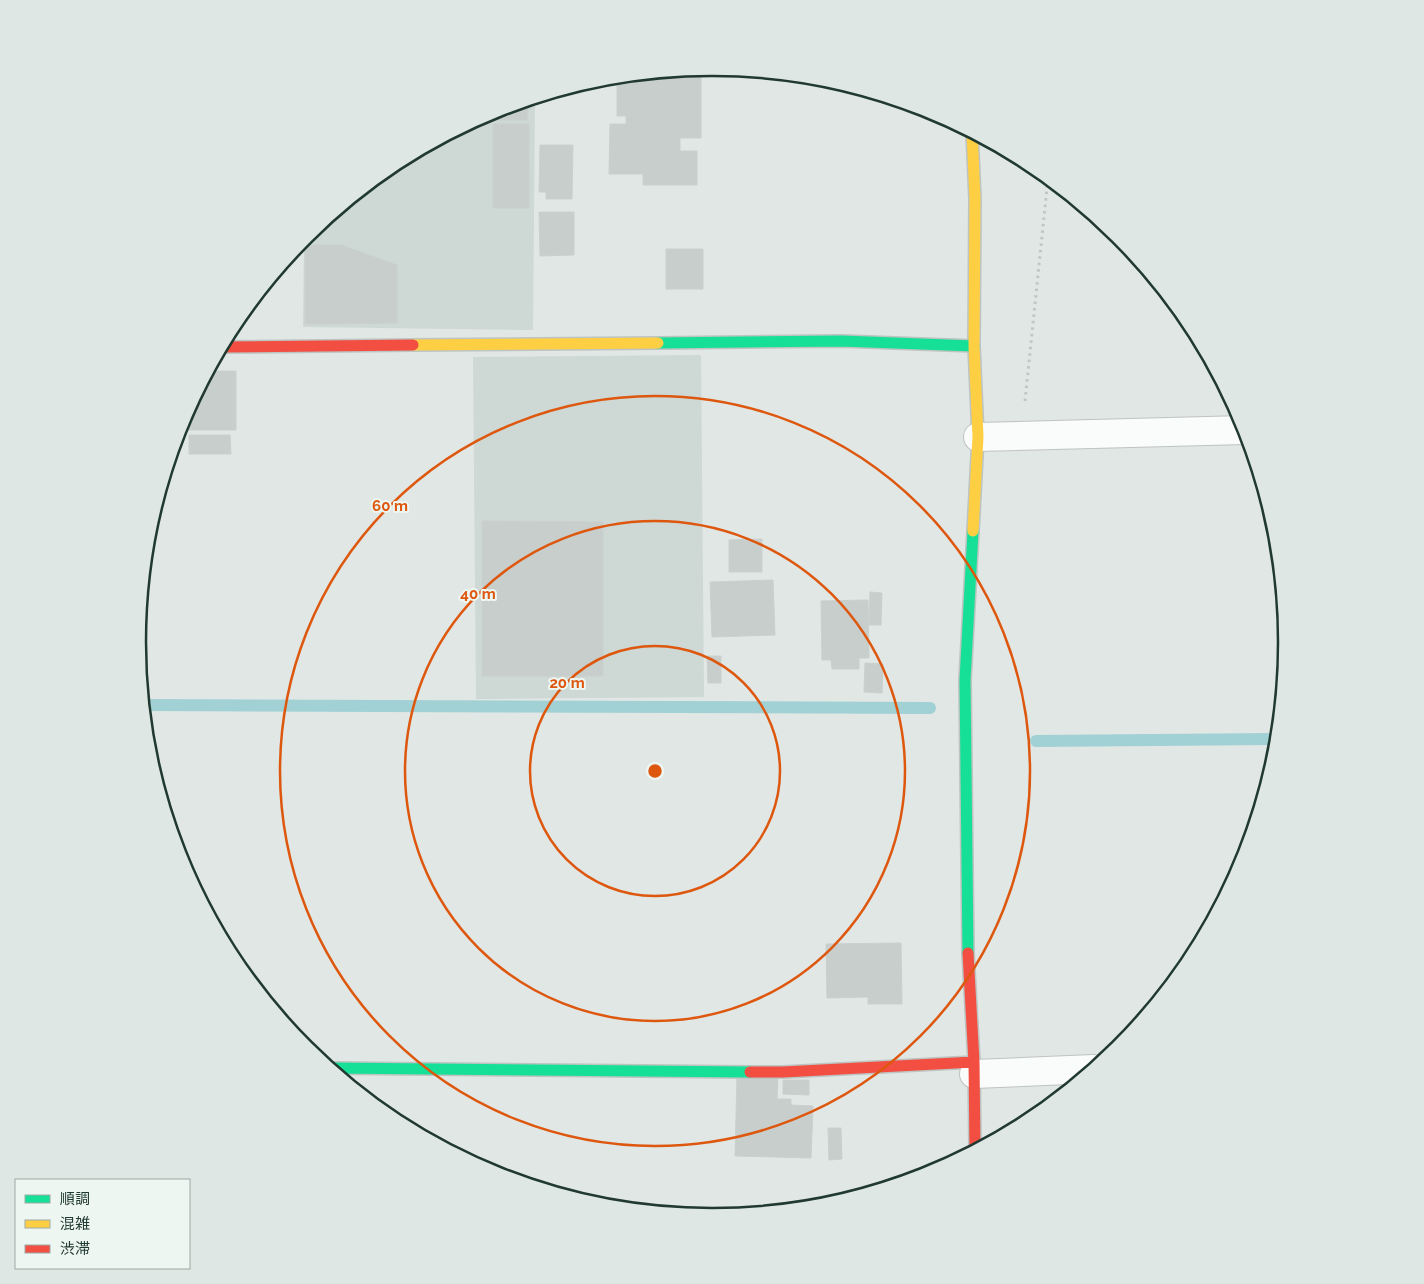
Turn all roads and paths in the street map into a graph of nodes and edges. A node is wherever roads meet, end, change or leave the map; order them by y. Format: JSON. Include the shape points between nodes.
{"nodes":[{"id":1,"x":972,"y":140,"type":"edge"},
{"id":2,"x":1047,"y":187,"type":"edge"},
{"id":3,"x":974,"y":346,"type":"junction"},
{"id":4,"x":229,"y":348,"type":"edge"},
{"id":5,"x":1237,"y":430,"type":"edge"},
{"id":6,"x":978,"y":437,"type":"junction"},
{"id":7,"x":1015,"y":437,"type":"junction"},
{"id":8,"x":340,"y":1068,"type":"edge"},
{"id":9,"x":974,"y":1068,"type":"junction"},
{"id":10,"x":1083,"y":1069,"type":"edge"},
{"id":11,"x":975,"y":1142,"type":"edge"}],
"edges":[{"from":1,"to":3,"type":"street"},
{"from":2,"to":7,"type":"path","via":[[1024,408]]},
{"from":3,"to":4,"type":"street","via":[[832,342]]},
{"from":3,"to":6,"type":"street"},
{"from":5,"to":7,"type":"street"},
{"from":6,"to":7,"type":"street"},
{"from":6,"to":9,"type":"street","via":[[965,680],[968,945]]},
{"from":8,"to":9,"type":"street","via":[[782,1072]]},
{"from":9,"to":10,"type":"street"},
{"from":9,"to":11,"type":"street"}]}
